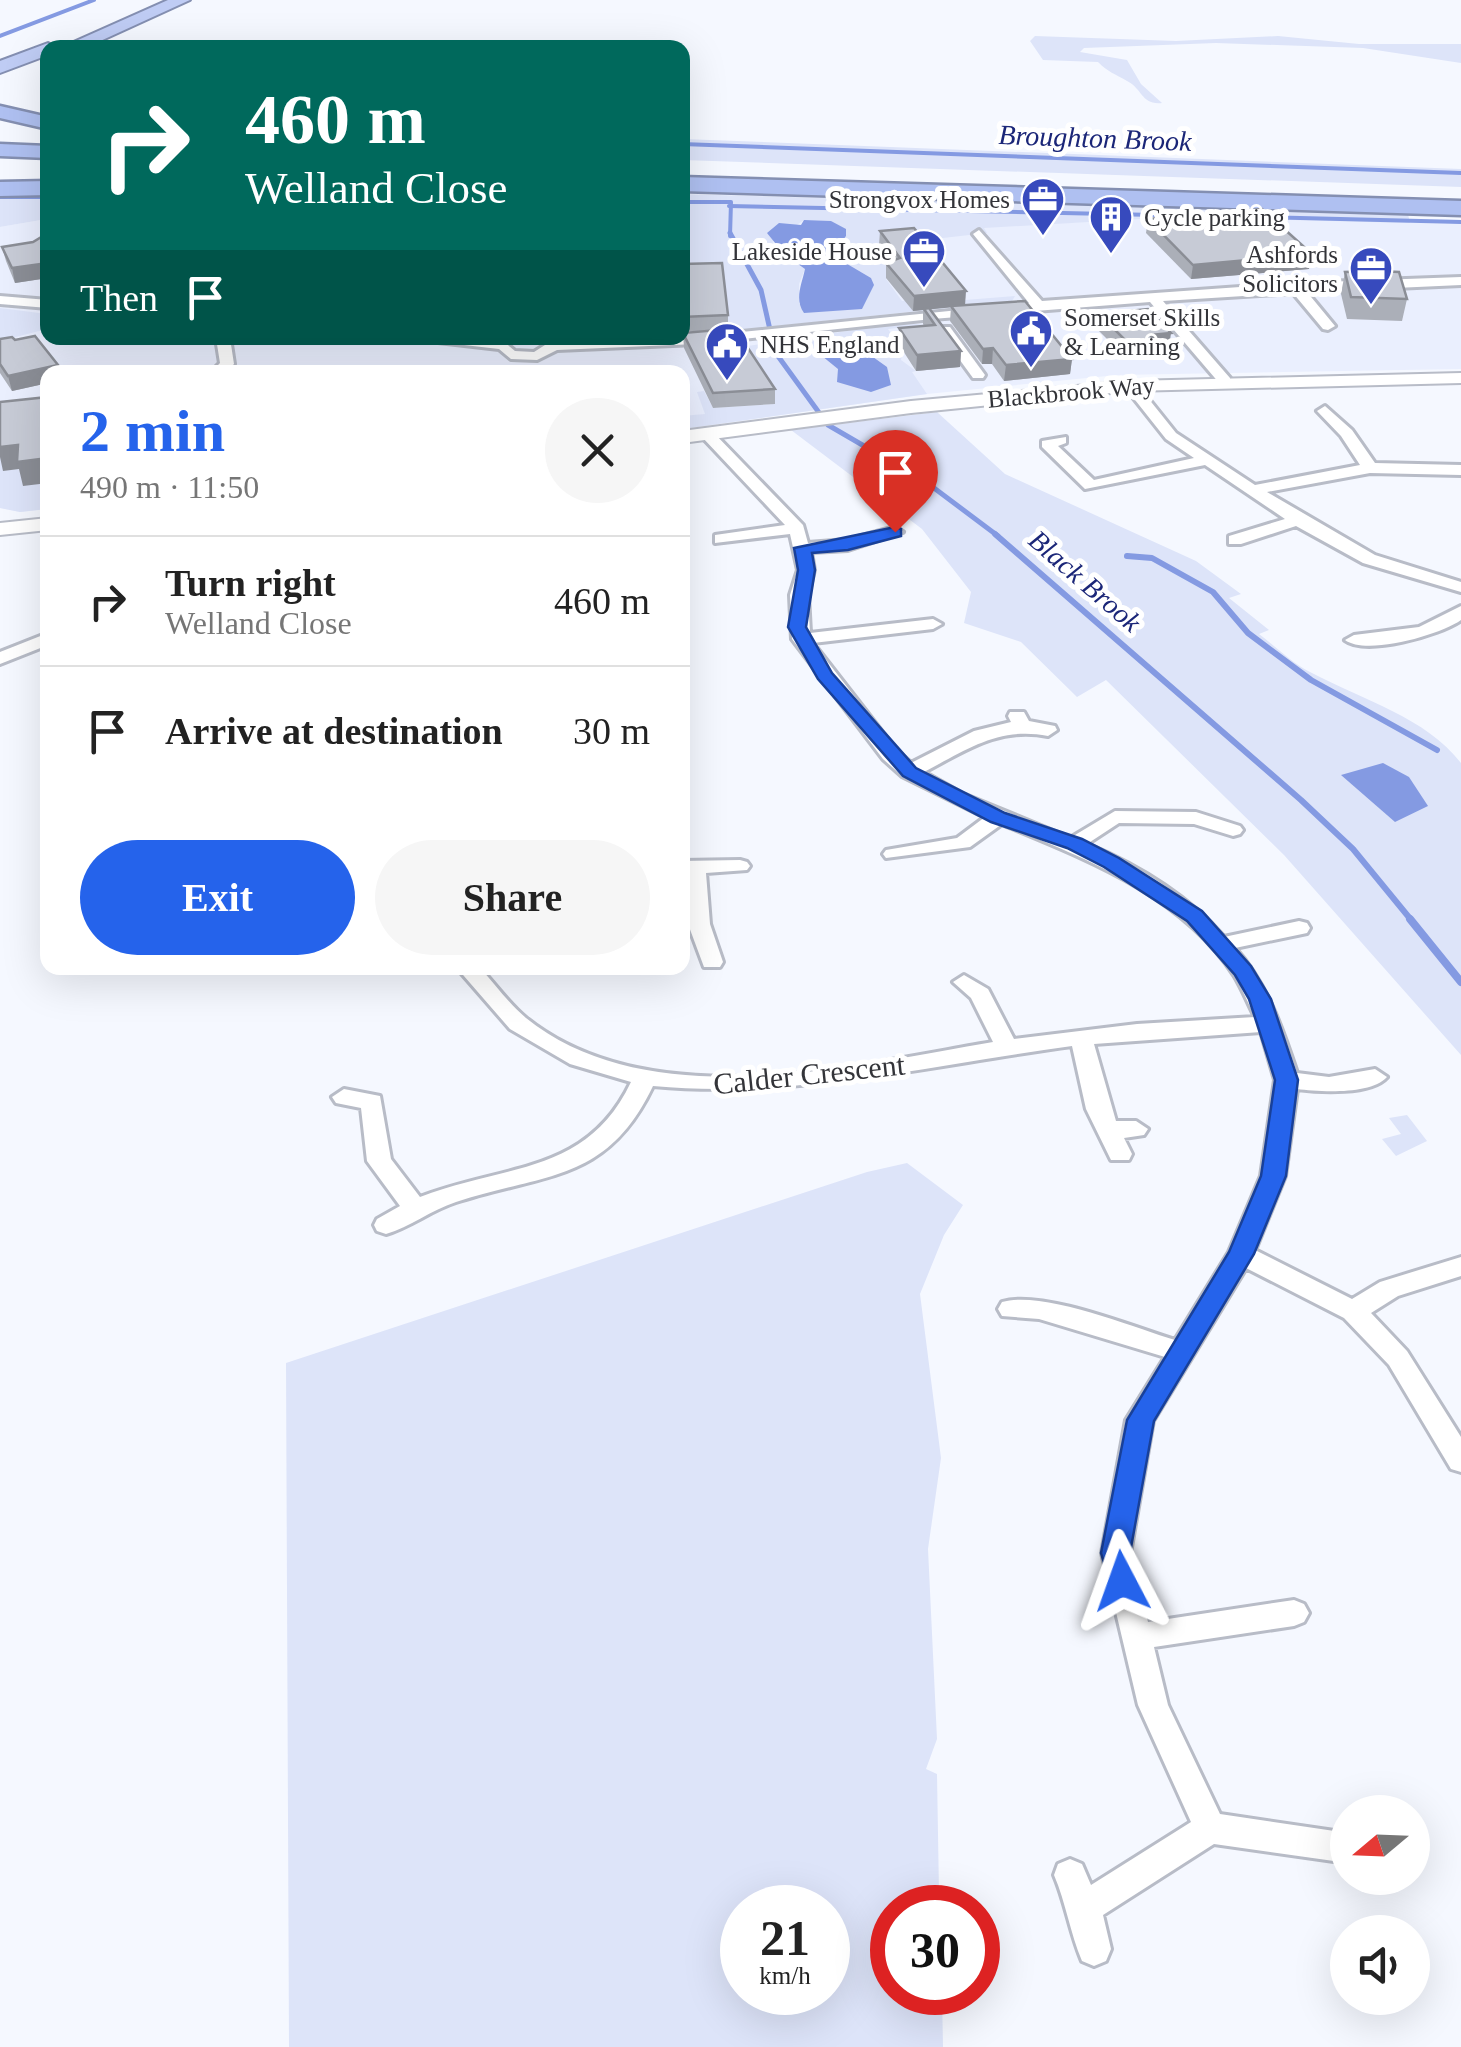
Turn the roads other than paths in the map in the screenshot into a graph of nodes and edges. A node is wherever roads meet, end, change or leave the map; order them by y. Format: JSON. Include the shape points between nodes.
{"nodes":[{"id":1,"x":151,"y":0,"type":"edge"},
{"id":2,"x":182,"y":0,"type":"edge"},
{"id":3,"x":69,"y":40,"type":"edge"},
{"id":4,"x":88,"y":40,"type":"edge"},
{"id":5,"x":40,"y":54,"type":"edge"},
{"id":6,"x":3,"y":73,"type":"edge"},
{"id":7,"x":0,"y":112,"type":"edge"},
{"id":8,"x":40,"y":121,"type":"edge"},
{"id":9,"x":40,"y":153,"type":"edge"},
{"id":10,"x":5,"y":156,"type":"edge"},
{"id":11,"x":40,"y":163,"type":"edge"},
{"id":12,"x":690,"y":178,"type":"edge"},
{"id":13,"x":690,"y":178,"type":"edge"},
{"id":14,"x":40,"y":188,"type":"edge"},
{"id":15,"x":0,"y":189,"type":"edge"},
{"id":16,"x":1461,"y":195,"type":"edge"},
{"id":17,"x":1461,"y":208,"type":"edge"},
{"id":18,"x":979,"y":234,"type":"dead end"},
{"id":19,"x":1461,"y":281,"type":"edge"},
{"id":20,"x":1296,"y":287,"type":"junction"},
{"id":21,"x":0,"y":297,"type":"edge"},
{"id":22,"x":1153,"y":297,"type":"junction"},
{"id":23,"x":40,"y":303,"type":"edge"},
{"id":24,"x":1039,"y":306,"type":"junction"},
{"id":25,"x":934,"y":315,"type":"junction"},
{"id":26,"x":1328,"y":326,"type":"dead end"},
{"id":27,"x":690,"y":342,"type":"edge"},
{"id":28,"x":510,"y":345,"type":"edge"},
{"id":29,"x":548,"y":345,"type":"edge"},
{"id":30,"x":611,"y":345,"type":"edge"},
{"id":31,"x":645,"y":345,"type":"edge"},
{"id":32,"x":529,"y":365,"type":"edge"},
{"id":33,"x":978,"y":375,"type":"dead end"},
{"id":34,"x":1461,"y":378,"type":"edge"},
{"id":35,"x":1225,"y":382,"type":"junction"},
{"id":36,"x":1131,"y":386,"type":"junction"},
{"id":37,"x":1324,"y":411,"type":"dead end"},
{"id":38,"x":707,"y":434,"type":"junction"},
{"id":39,"x":690,"y":436,"type":"edge"},
{"id":40,"x":1028,"y":445,"type":"dead end"},
{"id":41,"x":1207,"y":460,"type":"junction"},
{"id":42,"x":1370,"y":468,"type":"junction"},
{"id":43,"x":1461,"y":470,"type":"edge"},
{"id":44,"x":1091,"y":486,"type":"junction"},
{"id":45,"x":1069,"y":490,"type":"dead end"},
{"id":46,"x":1253,"y":490,"type":"junction"},
{"id":47,"x":1298,"y":520,"type":"junction"},
{"id":48,"x":40,"y":525,"type":"edge"},
{"id":49,"x":0,"y":529,"type":"edge"},
{"id":50,"x":895,"y":532,"type":"dead end"},
{"id":51,"x":1212,"y":536,"type":"dead end"},
{"id":52,"x":800,"y":538,"type":"junction"},
{"id":53,"x":721,"y":539,"type":"dead end"},
{"id":54,"x":1461,"y":587,"type":"edge"},
{"id":55,"x":1457,"y":620,"type":"edge"},
{"id":56,"x":924,"y":629,"type":"dead end"},
{"id":57,"x":801,"y":639,"type":"junction"},
{"id":58,"x":1354,"y":640,"type":"dead end"},
{"id":59,"x":40,"y":642,"type":"edge"},
{"id":60,"x":0,"y":659,"type":"edge"},
{"id":61,"x":1048,"y":730,"type":"dead end"},
{"id":62,"x":910,"y":772,"type":"junction"},
{"id":63,"x":998,"y":818,"type":"junction"},
{"id":64,"x":1232,"y":830,"type":"dead end"},
{"id":65,"x":1074,"y":844,"type":"junction"},
{"id":66,"x":893,"y":854,"type":"dead end"},
{"id":67,"x":740,"y":866,"type":"dead end"},
{"id":68,"x":690,"y":868,"type":"edge"},
{"id":69,"x":690,"y":876,"type":"edge"},
{"id":70,"x":1299,"y":928,"type":"dead end"},
{"id":71,"x":1222,"y":944,"type":"junction"},
{"id":72,"x":699,"y":951,"type":"edge"},
{"id":73,"x":474,"y":975,"type":"edge"},
{"id":74,"x":981,"y":988,"type":"dead end"},
{"id":75,"x":1270,"y":1024,"type":"junction"},
{"id":76,"x":1081,"y":1038,"type":"junction"},
{"id":77,"x":1007,"y":1048,"type":"junction"},
{"id":78,"x":1375,"y":1077,"type":"dead end"},
{"id":79,"x":645,"y":1078,"type":"junction"},
{"id":80,"x":1286,"y":1080,"type":"junction"},
{"id":81,"x":344,"y":1097,"type":"dead end"},
{"id":82,"x":1136,"y":1129,"type":"dead end"},
{"id":83,"x":1109,"y":1130,"type":"junction"},
{"id":84,"x":1120,"y":1154,"type":"dead end"},
{"id":85,"x":415,"y":1208,"type":"junction"},
{"id":86,"x":386,"y":1226,"type":"dead end"},
{"id":87,"x":1241,"y":1254,"type":"junction"},
{"id":88,"x":1458,"y":1271,"type":"edge"},
{"id":89,"x":1011,"y":1309,"type":"dead end"},
{"id":90,"x":1353,"y":1311,"type":"junction"},
{"id":91,"x":1182,"y":1352,"type":"junction"},
{"id":92,"x":1461,"y":1461,"type":"edge"},
{"id":93,"x":1272,"y":1607,"type":"dead end"},
{"id":94,"x":1134,"y":1637,"type":"junction"},
{"id":95,"x":1210,"y":1828,"type":"junction"},
{"id":96,"x":1330,"y":1845,"type":"edge"},
{"id":97,"x":1070,"y":1876,"type":"dead end"},
{"id":98,"x":1085,"y":1908,"type":"junction"},
{"id":99,"x":1094,"y":1949,"type":"dead end"}],
"edges":[{"from":1,"to":3,"type":"highway"},
{"from":2,"to":4,"type":"highway"},
{"from":5,"to":6,"type":"highway"},
{"from":7,"to":8,"type":"highway"},
{"from":9,"to":10,"type":"highway"},
{"from":10,"to":11,"type":"highway"},
{"from":12,"to":16,"type":"highway","via":[[786,175]]},
{"from":13,"to":17,"type":"highway"},
{"from":14,"to":15,"type":"highway"},
{"from":18,"to":24,"type":"street"},
{"from":19,"to":20,"type":"street"},
{"from":20,"to":22,"type":"street"},
{"from":20,"to":26,"type":"street"},
{"from":21,"to":23,"type":"street"},
{"from":22,"to":24,"type":"street"},
{"from":22,"to":35,"type":"street"},
{"from":24,"to":25,"type":"street"},
{"from":25,"to":27,"type":"street"},
{"from":25,"to":33,"type":"street"},
{"from":28,"to":32,"type":"street","via":[[511,354]]},
{"from":29,"to":32,"type":"street"},
{"from":30,"to":31,"type":"street"},
{"from":34,"to":35,"type":"street","name":"Blackbrook Way"},
{"from":35,"to":36,"type":"street","name":"Blackbrook Way"},
{"from":36,"to":38,"type":"street","name":"Blackbrook Way"},
{"from":36,"to":41,"type":"street","via":[[1156,422]]},
{"from":37,"to":42,"type":"street"},
{"from":38,"to":39,"type":"street","name":"Blackbrook Way"},
{"from":38,"to":52,"type":"street"},
{"from":40,"to":44,"type":"street","via":[[1054,442]]},
{"from":41,"to":44,"type":"street"},
{"from":41,"to":46,"type":"street"},
{"from":42,"to":43,"type":"street"},
{"from":42,"to":46,"type":"street"},
{"from":44,"to":45,"type":"street"},
{"from":46,"to":47,"type":"street"},
{"from":47,"to":51,"type":"street","via":[[1240,545]]},
{"from":47,"to":54,"type":"street","via":[[1369,560]]},
{"from":48,"to":49,"type":"street"},
{"from":50,"to":52,"type":"street","via":[[859,534],[829,548]]},
{"from":52,"to":53,"type":"street"},
{"from":52,"to":57,"type":"street","via":[[806,570],[799,594]]},
{"from":55,"to":58,"type":"street","via":[[1396,637]]},
{"from":56,"to":57,"type":"street"},
{"from":57,"to":62,"type":"street","via":[[824,675]]},
{"from":59,"to":60,"type":"street"},
{"from":61,"to":62,"type":"street","via":[[1019,720]]},
{"from":62,"to":63,"type":"street"},
{"from":63,"to":65,"type":"street"},
{"from":63,"to":66,"type":"street","via":[[977,837],[923,859]]},
{"from":64,"to":65,"type":"street","via":[[1196,818],[1145,819],[1111,811]]},
{"from":65,"to":71,"type":"street","via":[[1140,879]]},
{"from":67,"to":68,"type":"street"},
{"from":69,"to":72,"type":"street"},
{"from":70,"to":71,"type":"street"},
{"from":71,"to":75,"type":"street"},
{"from":73,"to":79,"type":"street","name":"Calder Crescent","via":[[513,1020],[542,1039]]},
{"from":74,"to":77,"type":"street"},
{"from":75,"to":76,"type":"street","name":"Calder Crescent"},
{"from":75,"to":80,"type":"street"},
{"from":76,"to":77,"type":"street","name":"Calder Crescent"},
{"from":76,"to":83,"type":"street"},
{"from":77,"to":79,"type":"street","name":"Calder Crescent","via":[[736,1086]]},
{"from":78,"to":80,"type":"street","via":[[1330,1084]]},
{"from":79,"to":85,"type":"street","via":[[628,1118],[590,1154],[446,1193]]},
{"from":80,"to":87,"type":"street","via":[[1273,1176]]},
{"from":81,"to":85,"type":"street","via":[[380,1100],[378,1161]]},
{"from":82,"to":83,"type":"street"},
{"from":83,"to":84,"type":"street"},
{"from":85,"to":86,"type":"street"},
{"from":87,"to":90,"type":"street"},
{"from":87,"to":91,"type":"street"},
{"from":88,"to":90,"type":"street","via":[[1389,1288]]},
{"from":89,"to":91,"type":"street","via":[[1039,1299]]},
{"from":90,"to":92,"type":"street","via":[[1398,1358]]},
{"from":91,"to":94,"type":"street","via":[[1140,1420],[1130,1458],[1116,1553]]},
{"from":93,"to":94,"type":"street"},
{"from":94,"to":95,"type":"street","via":[[1153,1704]]},
{"from":95,"to":96,"type":"street"},
{"from":95,"to":98,"type":"street"},
{"from":97,"to":98,"type":"street"},
{"from":98,"to":99,"type":"street"}]}
